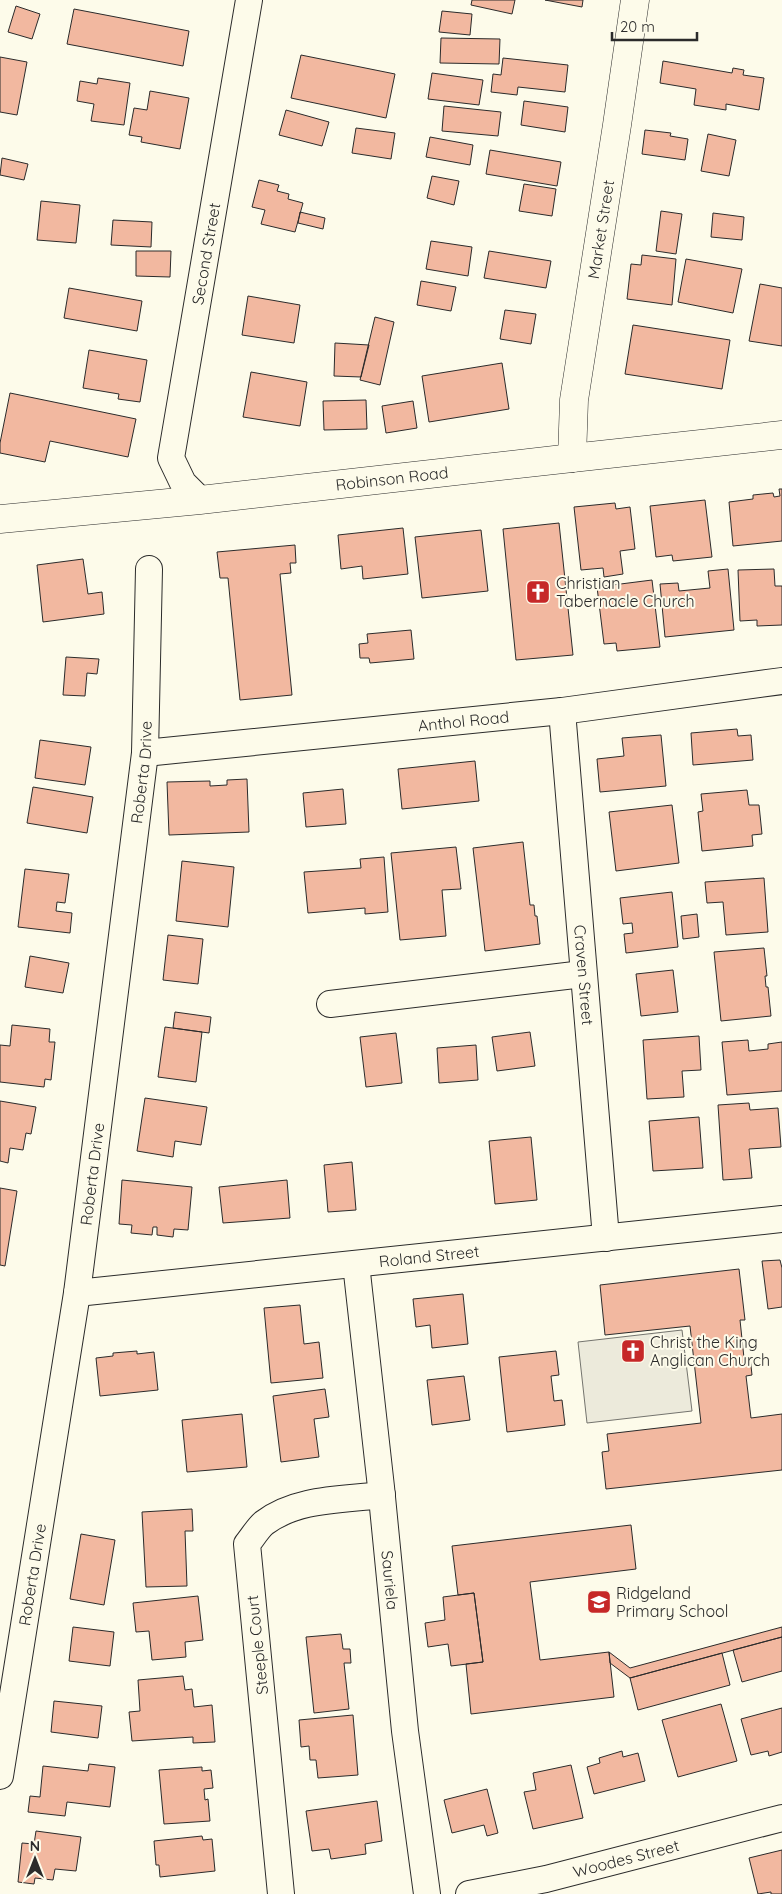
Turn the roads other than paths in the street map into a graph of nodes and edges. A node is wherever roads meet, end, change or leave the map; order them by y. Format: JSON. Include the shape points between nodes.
{"nodes":[{"id":1,"x":249,"y":0,"type":"edge"},
{"id":2,"x":635,"y":0,"type":"edge"},
{"id":3,"x":782,"y":435,"type":"edge"},
{"id":4,"x":572,"y":458,"type":"junction"},
{"id":5,"x":200,"y":500,"type":"junction"},
{"id":6,"x":0,"y":519,"type":"edge"},
{"id":7,"x":149,"y":570,"type":"dead end"},
{"id":8,"x":782,"y":681,"type":"edge"},
{"id":9,"x":562,"y":711,"type":"junction"},
{"id":10,"x":145,"y":753,"type":"junction"},
{"id":11,"x":583,"y":974,"type":"junction"},
{"id":12,"x":330,"y":1004,"type":"dead end"},
{"id":13,"x":782,"y":1220,"type":"edge"},
{"id":14,"x":606,"y":1238,"type":"junction"},
{"id":15,"x":356,"y":1264,"type":"junction"},
{"id":16,"x":77,"y":1293,"type":"junction"},
{"id":17,"x":382,"y":1495,"type":"junction"},
{"id":18,"x":0,"y":1776,"type":"edge"},
{"id":19,"x":782,"y":1818,"type":"edge"},
{"id":20,"x":281,"y":1894,"type":"edge"},
{"id":21,"x":427,"y":1894,"type":"edge"},
{"id":22,"x":470,"y":1894,"type":"edge"}],
"edges":[{"from":1,"to":5,"type":"street","name":"Second Street","via":[[171,458],[183,483]]},
{"from":2,"to":4,"type":"main road","name":"Market Street","via":[[574,400]]},
{"from":3,"to":4,"type":"main road","name":"Robinson Road"},
{"from":4,"to":5,"type":"main road","name":"Robinson Road"},
{"from":5,"to":6,"type":"main road","name":"Robinson Road"},
{"from":7,"to":10,"type":"street","name":"Roberta Drive"},
{"from":8,"to":9,"type":"street","name":"Anthol Road"},
{"from":9,"to":10,"type":"street","name":"Anthol Road"},
{"from":9,"to":11,"type":"street","name":"Craven Street"},
{"from":10,"to":16,"type":"street","name":"Roberta Drive"},
{"from":11,"to":12,"type":"street"},
{"from":11,"to":14,"type":"street","name":"Craven Street"},
{"from":13,"to":14,"type":"street","name":"Roland Street"},
{"from":14,"to":15,"type":"street","name":"Roland Street"},
{"from":15,"to":16,"type":"street","name":"Roland Street"},
{"from":15,"to":17,"type":"street","name":"Sauriela"},
{"from":16,"to":18,"type":"street","name":"Roberta Drive"},
{"from":17,"to":20,"type":"street","name":"Steeple Court","via":[[308,1504],[286,1510],[263,1524],[247,1544]]},
{"from":17,"to":21,"type":"street","name":"Sauriela","via":[[405,1731]]},
{"from":19,"to":22,"type":"street","name":"Woodes Street","via":[[546,1879]]}]}
